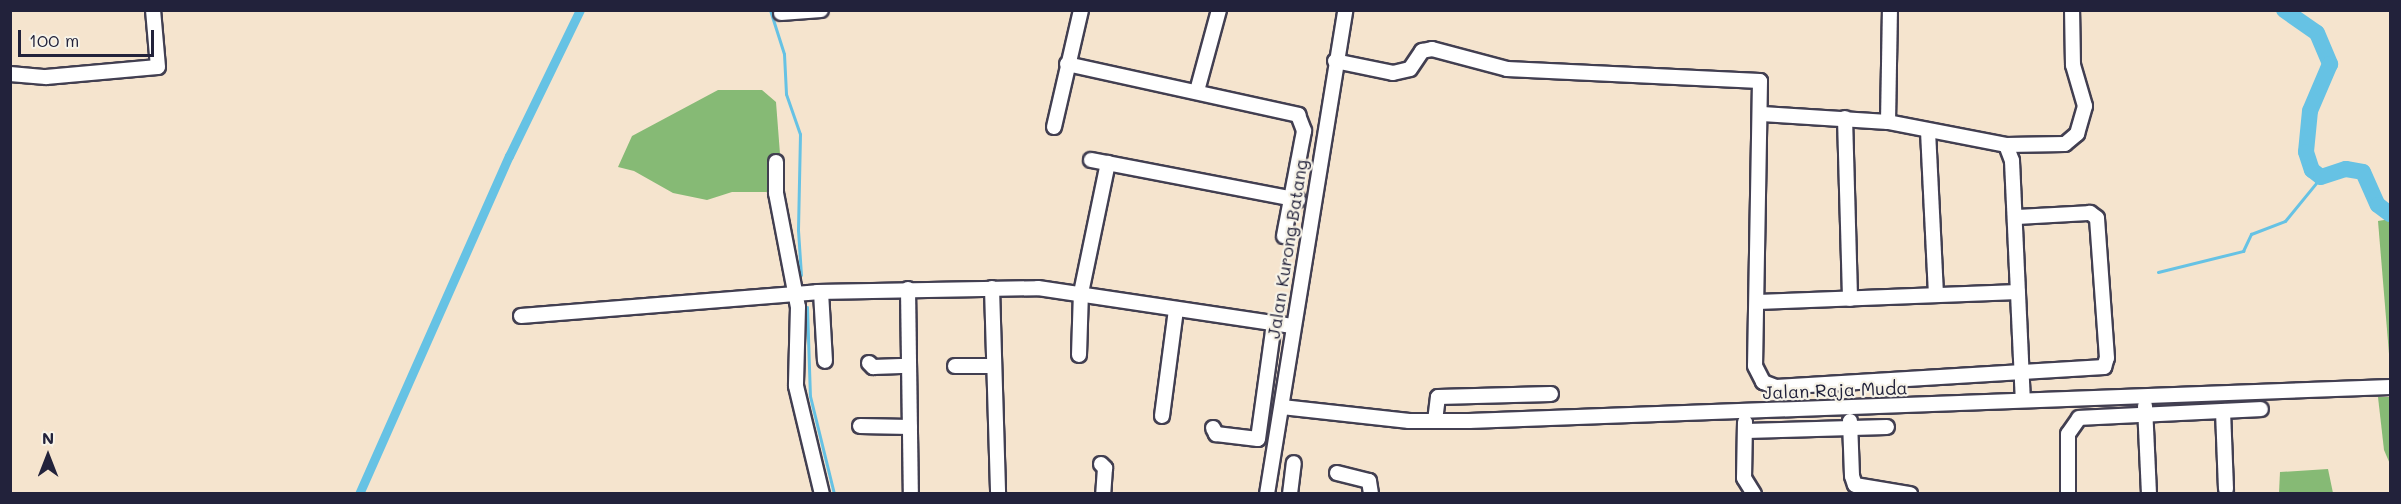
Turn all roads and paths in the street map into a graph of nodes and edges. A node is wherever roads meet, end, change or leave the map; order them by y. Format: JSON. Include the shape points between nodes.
{"nodes":[{"id":1,"x":153,"y":10,"type":"edge"},
{"id":2,"x":821,"y":10,"type":"edge"},
{"id":3,"x":1080,"y":10,"type":"edge"},
{"id":4,"x":1219,"y":10,"type":"edge"},
{"id":5,"x":1345,"y":10,"type":"edge"},
{"id":6,"x":1890,"y":10,"type":"edge"},
{"id":7,"x":2072,"y":10,"type":"edge"},
{"id":8,"x":781,"y":13,"type":"dead end"},
{"id":9,"x":1335,"y":61,"type":"junction"},
{"id":10,"x":1067,"y":64,"type":"junction"},
{"id":11,"x":10,"y":74,"type":"edge"},
{"id":12,"x":1197,"y":91,"type":"junction"},
{"id":13,"x":1762,"y":114,"type":"junction"},
{"id":14,"x":1845,"y":118,"type":"junction"},
{"id":15,"x":1888,"y":122,"type":"junction"},
{"id":16,"x":1054,"y":127,"type":"dead end"},
{"id":17,"x":1928,"y":131,"type":"junction"},
{"id":18,"x":2006,"y":145,"type":"junction"},
{"id":19,"x":1091,"y":160,"type":"dead end"},
{"id":20,"x":776,"y":162,"type":"dead end"},
{"id":21,"x":1108,"y":163,"type":"junction"},
{"id":22,"x":1292,"y":199,"type":"junction"},
{"id":23,"x":1312,"y":202,"type":"junction"},
{"id":24,"x":2015,"y":217,"type":"junction"},
{"id":25,"x":1284,"y":236,"type":"dead end"},
{"id":26,"x":992,"y":288,"type":"junction"},
{"id":27,"x":908,"y":289,"type":"junction"},
{"id":28,"x":821,"y":292,"type":"junction"},
{"id":29,"x":1081,"y":292,"type":"junction"},
{"id":30,"x":2018,"y":292,"type":"junction"},
{"id":31,"x":795,"y":294,"type":"junction"},
{"id":32,"x":1936,"y":295,"type":"junction"},
{"id":33,"x":1850,"y":299,"type":"junction"},
{"id":34,"x":1758,"y":302,"type":"junction"},
{"id":35,"x":1176,"y":309,"type":"junction"},
{"id":36,"x":521,"y":316,"type":"dead end"},
{"id":37,"x":1274,"y":324,"type":"junction"},
{"id":38,"x":1292,"y":326,"type":"junction"},
{"id":39,"x":1079,"y":355,"type":"dead end"},
{"id":40,"x":825,"y":361,"type":"dead end"},
{"id":41,"x":869,"y":363,"type":"dead end"},
{"id":42,"x":908,"y":366,"type":"junction"},
{"id":43,"x":955,"y":366,"type":"dead end"},
{"id":44,"x":994,"y":366,"type":"junction"},
{"id":45,"x":2021,"y":374,"type":"junction"},
{"id":46,"x":2391,"y":387,"type":"edge"},
{"id":47,"x":1551,"y":394,"type":"dead end"},
{"id":48,"x":2145,"y":395,"type":"junction"},
{"id":49,"x":2022,"y":400,"type":"junction"},
{"id":50,"x":1282,"y":407,"type":"junction"},
{"id":51,"x":1850,"y":407,"type":"junction"},
{"id":52,"x":2261,"y":409,"type":"dead end"},
{"id":53,"x":1745,"y":411,"type":"junction"},
{"id":54,"x":2223,"y":411,"type":"junction"},
{"id":55,"x":2146,"y":413,"type":"junction"},
{"id":56,"x":1162,"y":416,"type":"dead end"},
{"id":57,"x":1435,"y":421,"type":"junction"},
{"id":58,"x":860,"y":426,"type":"dead end"},
{"id":59,"x":910,"y":427,"type":"junction"},
{"id":60,"x":1887,"y":427,"type":"dead end"},
{"id":61,"x":1214,"y":428,"type":"dead end"},
{"id":62,"x":1850,"y":428,"type":"junction"},
{"id":63,"x":1746,"y":432,"type":"junction"},
{"id":64,"x":1294,"y":463,"type":"dead end"},
{"id":65,"x":1101,"y":464,"type":"dead end"},
{"id":66,"x":1337,"y":473,"type":"dead end"},
{"id":67,"x":2226,"y":489,"type":"dead end"},
{"id":68,"x":822,"y":494,"type":"edge"},
{"id":69,"x":911,"y":494,"type":"edge"},
{"id":70,"x":998,"y":494,"type":"edge"},
{"id":71,"x":1103,"y":494,"type":"edge"},
{"id":72,"x":1267,"y":494,"type":"edge"},
{"id":73,"x":1290,"y":494,"type":"edge"},
{"id":74,"x":1371,"y":494,"type":"edge"},
{"id":75,"x":1754,"y":494,"type":"edge"},
{"id":76,"x":1910,"y":494,"type":"edge"},
{"id":77,"x":2068,"y":494,"type":"edge"},
{"id":78,"x":2149,"y":494,"type":"edge"}],
"edges":[{"from":1,"to":11,"type":"street","via":[[159,67],[69,76]]},
{"from":2,"to":8,"type":"street"},
{"from":3,"to":10,"type":"street"},
{"from":4,"to":12,"type":"street"},
{"from":5,"to":9,"type":"street","name":"Jalan Kurong Batang"},
{"from":6,"to":15,"type":"street"},
{"from":7,"to":18,"type":"street","via":[[2073,65],[2085,106],[2078,134],[2065,144]]},
{"from":9,"to":13,"type":"street","via":[[1393,73],[1410,69],[1422,51],[1432,49],[1508,69],[1754,78],[1763,86]]},
{"from":9,"to":23,"type":"street","name":"Jalan Kurong Batang"},
{"from":10,"to":12,"type":"street"},
{"from":10,"to":16,"type":"street"},
{"from":12,"to":22,"type":"street","via":[[1291,112],[1303,119]]},
{"from":13,"to":14,"type":"street"},
{"from":13,"to":34,"type":"street"},
{"from":14,"to":15,"type":"street"},
{"from":14,"to":33,"type":"street"},
{"from":15,"to":17,"type":"street"},
{"from":17,"to":18,"type":"street","via":[[1996,140]]},
{"from":17,"to":32,"type":"street"},
{"from":18,"to":24,"type":"street","via":[[2012,161]]},
{"from":19,"to":21,"type":"street"},
{"from":20,"to":31,"type":"street","via":[[776,194]]},
{"from":21,"to":22,"type":"street"},
{"from":21,"to":29,"type":"street"},
{"from":22,"to":23,"type":"street"},
{"from":22,"to":25,"type":"street"},
{"from":23,"to":38,"type":"street","name":"Jalan Kurong Batang"},
{"from":24,"to":30,"type":"street"},
{"from":24,"to":45,"type":"street","via":[[2090,213],[2097,218],[2107,358],[2100,369]]},
{"from":26,"to":27,"type":"street"},
{"from":26,"to":29,"type":"street"},
{"from":26,"to":44,"type":"street"},
{"from":27,"to":28,"type":"street"},
{"from":27,"to":42,"type":"street"},
{"from":28,"to":31,"type":"street"},
{"from":28,"to":40,"type":"street"},
{"from":29,"to":35,"type":"street"},
{"from":29,"to":39,"type":"street"},
{"from":30,"to":32,"type":"street"},
{"from":30,"to":45,"type":"street"},
{"from":31,"to":36,"type":"street"},
{"from":31,"to":68,"type":"street","via":[[799,332],[796,386]]},
{"from":32,"to":33,"type":"street"},
{"from":33,"to":34,"type":"street"},
{"from":34,"to":45,"type":"street","via":[[1755,366],[1758,376],[1768,385]]},
{"from":35,"to":37,"type":"street"},
{"from":35,"to":56,"type":"street"},
{"from":37,"to":38,"type":"street"},
{"from":37,"to":61,"type":"street","via":[[1258,439],[1216,434]]},
{"from":38,"to":50,"type":"street","name":"Jalan Kurong Batang"},
{"from":41,"to":42,"type":"street","via":[[873,367]]},
{"from":42,"to":59,"type":"street"},
{"from":43,"to":44,"type":"street"},
{"from":44,"to":70,"type":"street"},
{"from":45,"to":49,"type":"street"},
{"from":46,"to":48,"type":"street","name":"Jalan Raja Muda"},
{"from":47,"to":57,"type":"street","via":[[1438,397]]},
{"from":48,"to":49,"type":"street","name":"Jalan Raja Muda"},
{"from":48,"to":55,"type":"street"},
{"from":49,"to":51,"type":"street","name":"Jalan Raja Muda"},
{"from":50,"to":57,"type":"street","name":"Jalan Raja Muda"},
{"from":50,"to":72,"type":"street","name":"Jalan Kurong Batang"},
{"from":51,"to":53,"type":"street","name":"Jalan Raja Muda"},
{"from":51,"to":62,"type":"street"},
{"from":52,"to":54,"type":"street"},
{"from":53,"to":57,"type":"street","name":"Jalan Raja Muda"},
{"from":53,"to":63,"type":"street"},
{"from":54,"to":55,"type":"street"},
{"from":54,"to":67,"type":"street"},
{"from":55,"to":77,"type":"street","via":[[2074,421],[2068,434]]},
{"from":55,"to":78,"type":"street"},
{"from":58,"to":59,"type":"street"},
{"from":59,"to":69,"type":"street"},
{"from":60,"to":62,"type":"street"},
{"from":62,"to":63,"type":"street"},
{"from":62,"to":76,"type":"street","via":[[1852,476],[1856,485]]},
{"from":63,"to":75,"type":"street","via":[[1744,478]]},
{"from":64,"to":73,"type":"street"},
{"from":65,"to":71,"type":"street","via":[[1105,468]]},
{"from":66,"to":74,"type":"street","via":[[1369,481]]}]}
